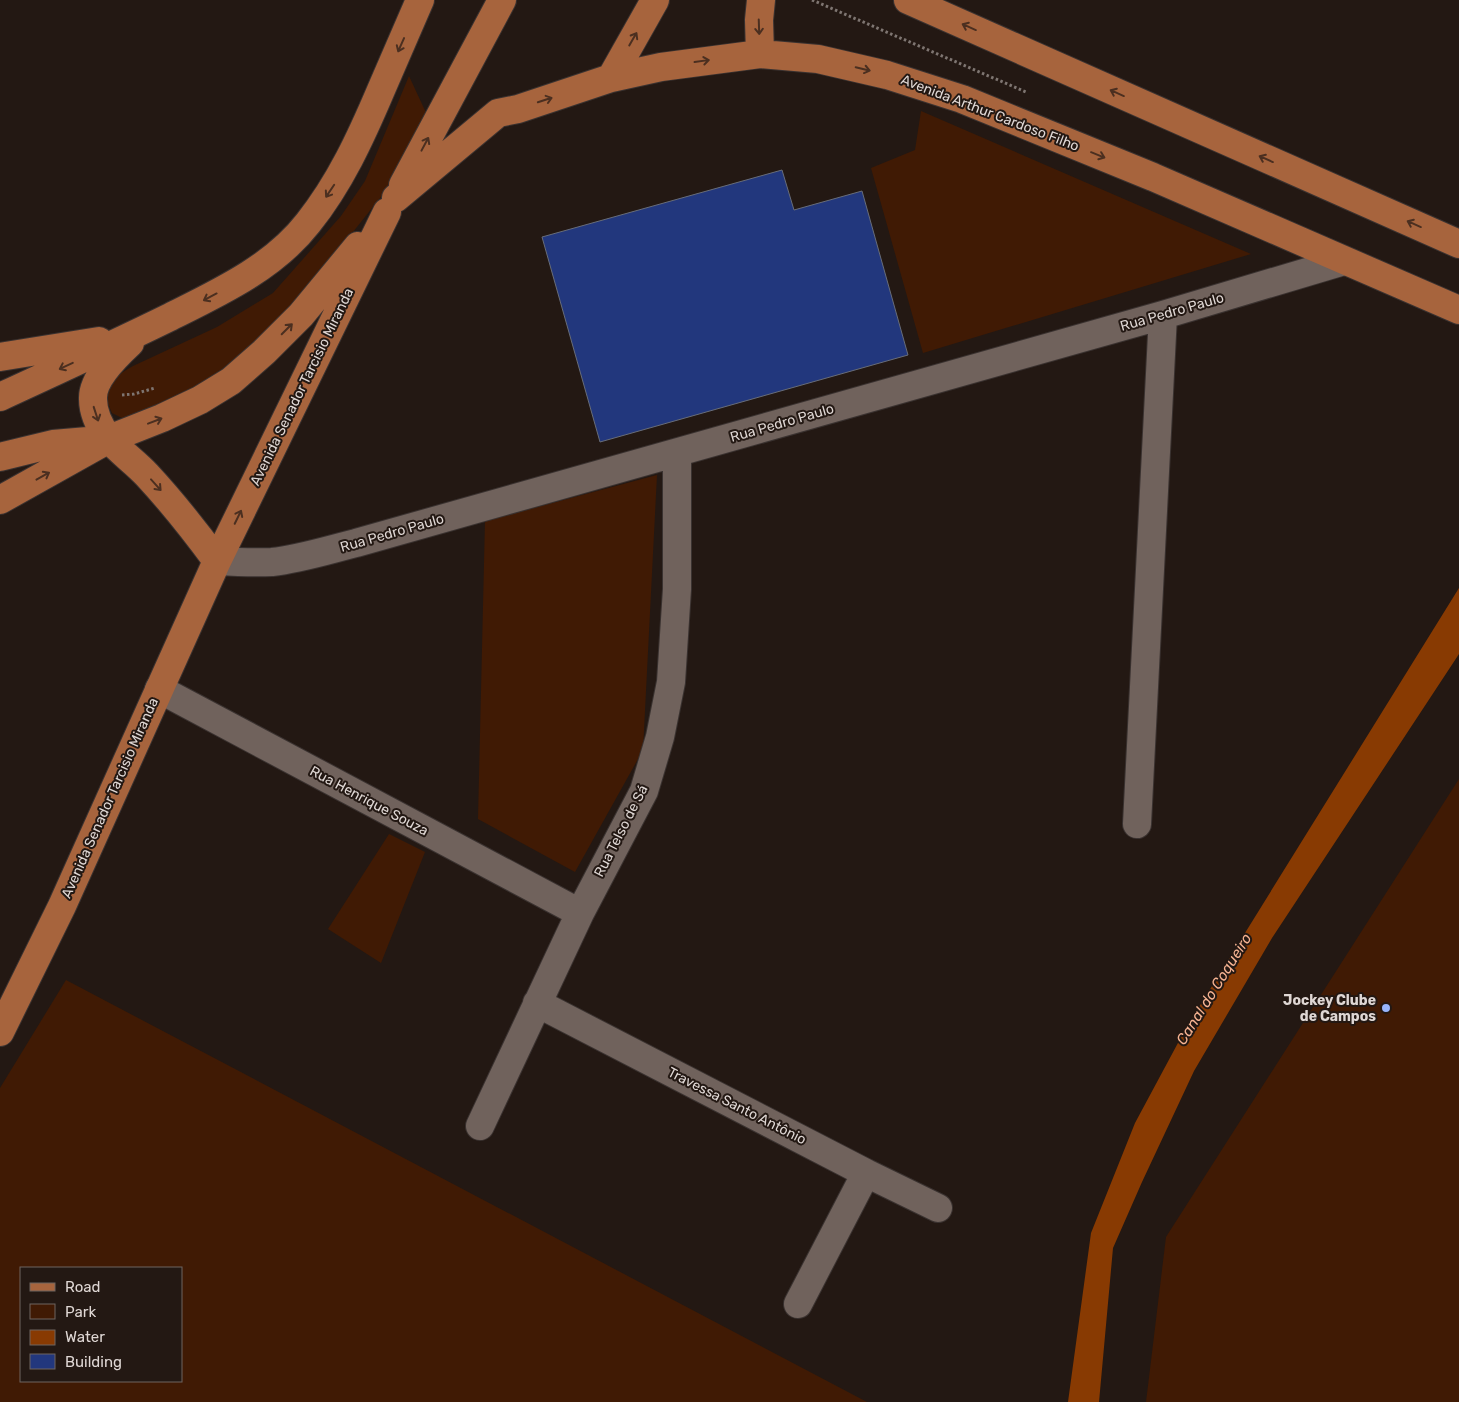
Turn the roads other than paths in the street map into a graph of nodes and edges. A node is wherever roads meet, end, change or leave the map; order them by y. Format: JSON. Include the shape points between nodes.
{"nodes":[{"id":1,"x":420,"y":0,"type":"edge"},
{"id":2,"x":502,"y":0,"type":"edge"},
{"id":3,"x":655,"y":0,"type":"edge"},
{"id":4,"x":761,"y":0,"type":"edge"},
{"id":5,"x":908,"y":0,"type":"edge"},
{"id":6,"x":760,"y":54,"type":"junction"},
{"id":7,"x":611,"y":78,"type":"junction"},
{"id":8,"x":391,"y":205,"type":"junction"},
{"id":9,"x":1459,"y":244,"type":"edge"},
{"id":10,"x":1344,"y":261,"type":"junction"},
{"id":11,"x":1459,"y":310,"type":"edge"},
{"id":12,"x":1163,"y":314,"type":"junction"},
{"id":13,"x":137,"y":333,"type":"junction"},
{"id":14,"x":0,"y":357,"type":"edge"},
{"id":15,"x":0,"y":397,"type":"edge"},
{"id":16,"x":109,"y":439,"type":"junction"},
{"id":17,"x":676,"y":453,"type":"junction"},
{"id":18,"x":0,"y":458,"type":"edge"},
{"id":19,"x":0,"y":500,"type":"edge"},
{"id":20,"x":217,"y":561,"type":"junction"},
{"id":21,"x":159,"y":689,"type":"junction"},
{"id":22,"x":1137,"y":824,"type":"dead end"},
{"id":23,"x":580,"y":913,"type":"junction"},
{"id":24,"x":537,"y":1002,"type":"junction"},
{"id":25,"x":0,"y":1032,"type":"edge"},
{"id":26,"x":480,"y":1126,"type":"dead end"},
{"id":27,"x":866,"y":1173,"type":"junction"},
{"id":28,"x":938,"y":1208,"type":"dead end"},
{"id":29,"x":798,"y":1304,"type":"dead end"}],
"edges":[{"from":1,"to":13,"type":"main road","one_way":true,"via":[[358,143],[308,224],[282,252],[250,274]]},
{"from":8,"to":2,"type":"main road","name":"Avenida Senador Tarcisio Miranda","one_way":true},
{"from":7,"to":3,"type":"main road","one_way":true},
{"from":4,"to":6,"type":"main road","one_way":true},
{"from":9,"to":5,"type":"main road","one_way":true},
{"from":7,"to":6,"type":"main road","name":"Avenida Arthur Cardoso Filho","one_way":true,"via":[[661,67]]},
{"from":6,"to":10,"type":"main road","name":"Avenida Arthur Cardoso Filho","one_way":true,"via":[[818,59],[887,75],[962,99],[1154,177]]},
{"from":8,"to":7,"type":"main road","name":"Avenida Arthur Cardoso Filho","one_way":true,"via":[[498,113]]},
{"from":16,"to":8,"type":"main road","name":"Avenida Senador Tarcisio Miranda","one_way":true,"via":[[170,415],[230,381],[301,315]]},
{"from":20,"to":8,"type":"main road","name":"Avenida Senador Tarcisio Miranda","one_way":true},
{"from":10,"to":11,"type":"main road","name":"Avenida Arthur Cardoso Filho"},
{"from":10,"to":12,"type":"street","name":"Rua Pedro Paulo"},
{"from":12,"to":17,"type":"street","name":"Rua Pedro Paulo"},
{"from":12,"to":22,"type":"street"},
{"from":13,"to":14,"type":"main road"},
{"from":13,"to":15,"type":"main road","one_way":true},
{"from":13,"to":16,"type":"main road","one_way":true,"via":[[104,371],[92,397],[102,429]]},
{"from":16,"to":18,"type":"main road","via":[[53,444]]},
{"from":19,"to":16,"type":"main road","one_way":true},
{"from":16,"to":20,"type":"main road","one_way":true,"via":[[177,509]]},
{"from":17,"to":20,"type":"street","name":"Rua Pedro Paulo","via":[[307,556],[272,562]]},
{"from":17,"to":23,"type":"street","name":"Rua Telso de Sá","via":[[677,589],[671,682],[660,738],[644,791]]},
{"from":20,"to":21,"type":"main road","name":"Avenida Senador Tarcisio Miranda"},
{"from":21,"to":23,"type":"street","name":"Rua Henrique Souza"},
{"from":21,"to":25,"type":"main road","name":"Avenida Senador Tarcisio Miranda","via":[[62,906]]},
{"from":23,"to":24,"type":"street","name":"Rua Telso de Sá"},
{"from":24,"to":26,"type":"street","name":"Rua Telso de Sá"},
{"from":24,"to":27,"type":"street","name":"Travessa Santo Antônio"},
{"from":27,"to":28,"type":"street","name":"Travessa Santo Antônio"},
{"from":27,"to":29,"type":"street"}]}
